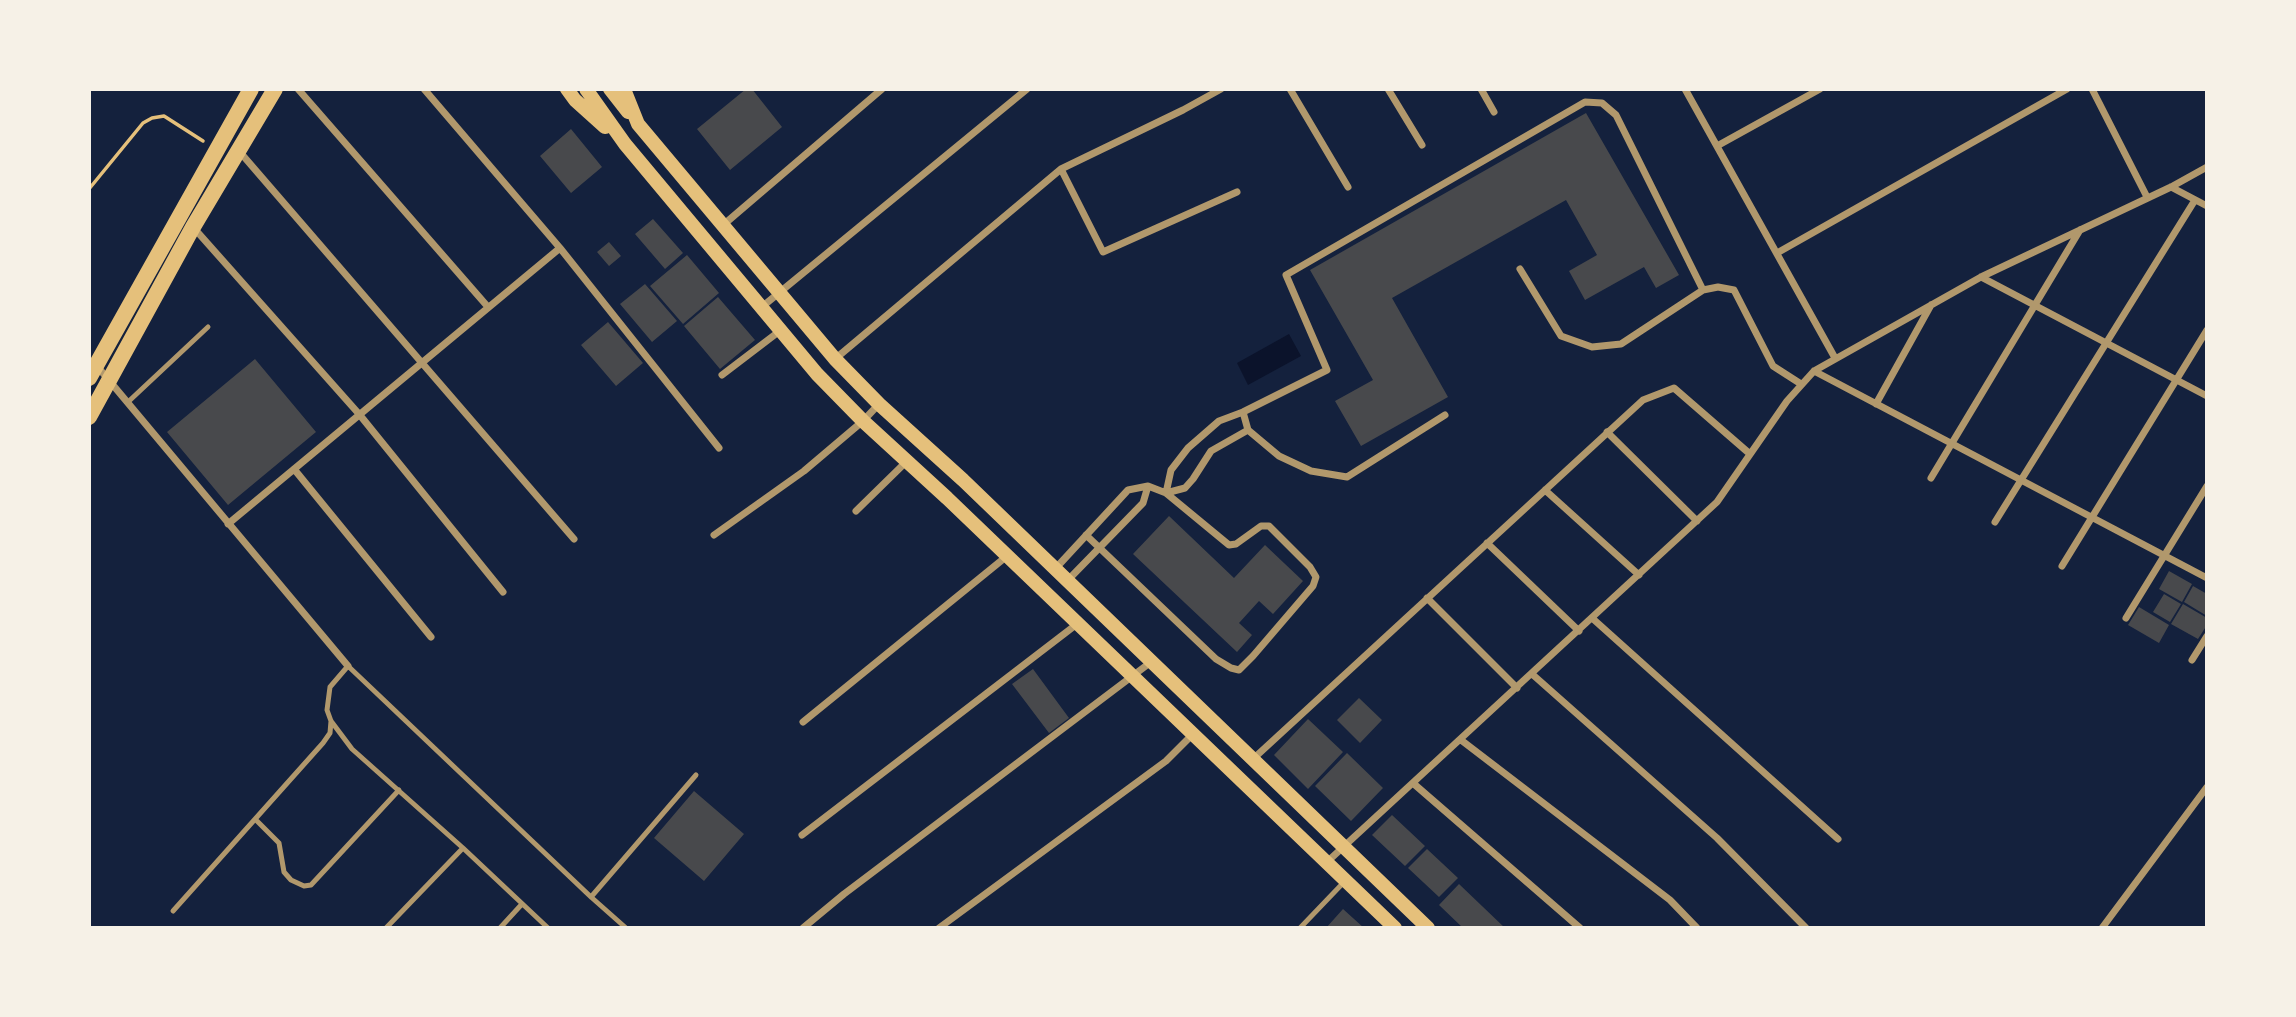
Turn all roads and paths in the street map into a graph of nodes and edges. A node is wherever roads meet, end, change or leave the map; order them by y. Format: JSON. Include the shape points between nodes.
{"nodes":[{"id":1,"x":251,"y":89,"type":"edge"},
{"id":2,"x":275,"y":89,"type":"edge"},
{"id":3,"x":298,"y":89,"type":"edge"},
{"id":4,"x":424,"y":89,"type":"edge"},
{"id":5,"x":567,"y":89,"type":"edge"},
{"id":6,"x":586,"y":89,"type":"edge"},
{"id":7,"x":610,"y":89,"type":"edge"},
{"id":8,"x":624,"y":89,"type":"edge"},
{"id":9,"x":882,"y":89,"type":"edge"},
{"id":10,"x":1027,"y":89,"type":"edge"},
{"id":11,"x":1221,"y":89,"type":"edge"},
{"id":12,"x":1290,"y":89,"type":"edge"},
{"id":13,"x":1388,"y":89,"type":"edge"},
{"id":14,"x":1481,"y":89,"type":"edge"},
{"id":15,"x":1685,"y":89,"type":"edge"},
{"id":16,"x":1820,"y":89,"type":"edge"},
{"id":17,"x":2067,"y":89,"type":"edge"},
{"id":18,"x":2092,"y":89,"type":"edge"},
{"id":19,"x":1493,"y":112,"type":"dead end"},
{"id":20,"x":638,"y":124,"type":"junction"},
{"id":21,"x":625,"y":144,"type":"junction"},
{"id":22,"x":1422,"y":145,"type":"dead end"},
{"id":23,"x":1717,"y":146,"type":"junction"},
{"id":24,"x":217,"y":149,"type":"junction"},
{"id":25,"x":239,"y":151,"type":"junction"},
{"id":26,"x":2207,"y":167,"type":"edge"},
{"id":27,"x":1061,"y":169,"type":"junction"},
{"id":28,"x":1348,"y":187,"type":"dead end"},
{"id":29,"x":2171,"y":187,"type":"junction"},
{"id":30,"x":89,"y":189,"type":"edge"},
{"id":31,"x":1237,"y":192,"type":"dead end"},
{"id":32,"x":2147,"y":197,"type":"junction"},
{"id":33,"x":2195,"y":200,"type":"junction"},
{"id":34,"x":2207,"y":206,"type":"edge"},
{"id":35,"x":722,"y":226,"type":"junction"},
{"id":36,"x":193,"y":227,"type":"junction"},
{"id":37,"x":2080,"y":230,"type":"junction"},
{"id":38,"x":560,"y":248,"type":"junction"},
{"id":39,"x":1777,"y":253,"type":"junction"},
{"id":40,"x":1520,"y":269,"type":"dead end"},
{"id":41,"x":1981,"y":277,"type":"junction"},
{"id":42,"x":1703,"y":290,"type":"junction"},
{"id":43,"x":778,"y":293,"type":"junction"},
{"id":44,"x":1932,"y":304,"type":"junction"},
{"id":45,"x":2034,"y":305,"type":"junction"},
{"id":46,"x":762,"y":306,"type":"junction"},
{"id":47,"x":488,"y":307,"type":"junction"},
{"id":48,"x":208,"y":327,"type":"dead end"},
{"id":49,"x":782,"y":330,"type":"junction"},
{"id":50,"x":2207,"y":330,"type":"edge"},
{"id":51,"x":2106,"y":343,"type":"junction"},
{"id":52,"x":1835,"y":358,"type":"junction"},
{"id":53,"x":835,"y":359,"type":"junction"},
{"id":54,"x":423,"y":362,"type":"junction"},
{"id":55,"x":93,"y":371,"type":"edge"},
{"id":56,"x":1814,"y":371,"type":"junction"},
{"id":57,"x":722,"y":375,"type":"dead end"},
{"id":58,"x":110,"y":380,"type":"junction"},
{"id":59,"x":2176,"y":380,"type":"junction"},
{"id":60,"x":1801,"y":384,"type":"junction"},
{"id":61,"x":2207,"y":396,"type":"edge"},
{"id":62,"x":128,"y":402,"type":"junction"},
{"id":63,"x":879,"y":404,"type":"junction"},
{"id":64,"x":1877,"y":404,"type":"junction"},
{"id":65,"x":1243,"y":412,"type":"junction"},
{"id":66,"x":359,"y":414,"type":"junction"},
{"id":67,"x":1445,"y":415,"type":"dead end"},
{"id":68,"x":89,"y":417,"type":"edge"},
{"id":69,"x":863,"y":421,"type":"junction"},
{"id":70,"x":1248,"y":430,"type":"junction"},
{"id":71,"x":1607,"y":432,"type":"junction"},
{"id":72,"x":1952,"y":443,"type":"junction"},
{"id":73,"x":719,"y":448,"type":"dead end"},
{"id":74,"x":1750,"y":454,"type":"junction"},
{"id":75,"x":907,"y":461,"type":"junction"},
{"id":76,"x":294,"y":468,"type":"junction"},
{"id":77,"x":1931,"y":478,"type":"dead end"},
{"id":78,"x":2021,"y":480,"type":"junction"},
{"id":79,"x":1148,"y":486,"type":"junction"},
{"id":80,"x":2207,"y":486,"type":"edge"},
{"id":81,"x":1545,"y":490,"type":"junction"},
{"id":82,"x":1166,"y":493,"type":"junction"},
{"id":83,"x":856,"y":511,"type":"dead end"},
{"id":84,"x":2092,"y":517,"type":"junction"},
{"id":85,"x":1697,"y":521,"type":"junction"},
{"id":86,"x":1995,"y":522,"type":"dead end"},
{"id":87,"x":228,"y":524,"type":"junction"},
{"id":88,"x":1087,"y":535,"type":"junction"},
{"id":89,"x":714,"y":536,"type":"dead end"},
{"id":90,"x":574,"y":539,"type":"dead end"},
{"id":91,"x":1487,"y":543,"type":"junction"},
{"id":92,"x":1100,"y":548,"type":"junction"},
{"id":93,"x":2164,"y":555,"type":"junction"},
{"id":94,"x":1007,"y":556,"type":"junction"},
{"id":95,"x":2062,"y":566,"type":"dead end"},
{"id":96,"x":1055,"y":569,"type":"junction"},
{"id":97,"x":1639,"y":575,"type":"junction"},
{"id":98,"x":2207,"y":578,"type":"edge"},
{"id":99,"x":1067,"y":581,"type":"junction"},
{"id":100,"x":503,"y":592,"type":"dead end"},
{"id":101,"x":1427,"y":598,"type":"junction"},
{"id":102,"x":1592,"y":618,"type":"junction"},
{"id":103,"x":2126,"y":618,"type":"dead end"},
{"id":104,"x":1077,"y":624,"type":"junction"},
{"id":105,"x":1579,"y":631,"type":"junction"},
{"id":106,"x":431,"y":636,"type":"dead end"},
{"id":107,"x":2207,"y":636,"type":"edge"},
{"id":108,"x":2192,"y":660,"type":"dead end"},
{"id":109,"x":1151,"y":662,"type":"junction"},
{"id":110,"x":348,"y":666,"type":"junction"},
{"id":111,"x":1532,"y":674,"type":"junction"},
{"id":112,"x":1132,"y":677,"type":"junction"},
{"id":113,"x":1517,"y":688,"type":"junction"},
{"id":114,"x":331,"y":721,"type":"junction"},
{"id":115,"x":803,"y":722,"type":"dead end"},
{"id":116,"x":1192,"y":735,"type":"junction"},
{"id":117,"x":1461,"y":740,"type":"junction"},
{"id":118,"x":1252,"y":760,"type":"junction"},
{"id":119,"x":696,"y":775,"type":"dead end"},
{"id":120,"x":1414,"y":784,"type":"junction"},
{"id":121,"x":2207,"y":786,"type":"edge"},
{"id":122,"x":399,"y":790,"type":"junction"},
{"id":123,"x":256,"y":819,"type":"junction"},
{"id":124,"x":802,"y":835,"type":"dead end"},
{"id":125,"x":1838,"y":838,"type":"dead end"},
{"id":126,"x":463,"y":848,"type":"junction"},
{"id":127,"x":1345,"y":848,"type":"junction"},
{"id":128,"x":1326,"y":863,"type":"junction"},
{"id":129,"x":1345,"y":881,"type":"junction"},
{"id":130,"x":591,"y":897,"type":"junction"},
{"id":131,"x":522,"y":904,"type":"junction"},
{"id":132,"x":173,"y":911,"type":"dead end"},
{"id":133,"x":386,"y":928,"type":"edge"},
{"id":134,"x":500,"y":928,"type":"edge"},
{"id":135,"x":548,"y":928,"type":"edge"},
{"id":136,"x":626,"y":928,"type":"edge"},
{"id":137,"x":803,"y":928,"type":"edge"},
{"id":138,"x":939,"y":928,"type":"edge"},
{"id":139,"x":1300,"y":928,"type":"edge"},
{"id":140,"x":1395,"y":928,"type":"edge"},
{"id":141,"x":1429,"y":928,"type":"edge"},
{"id":142,"x":1580,"y":928,"type":"edge"},
{"id":143,"x":1697,"y":928,"type":"edge"},
{"id":144,"x":1806,"y":928,"type":"edge"},
{"id":145,"x":2102,"y":928,"type":"edge"}],
"edges":[{"from":1,"to":24,"type":"main road"},
{"from":2,"to":25,"type":"main road"},
{"from":3,"to":47,"type":"street"},
{"from":4,"to":38,"type":"street"},
{"from":5,"to":21,"type":"main road"},
{"from":6,"to":21,"type":"main road"},
{"from":7,"to":20,"type":"main road"},
{"from":8,"to":20,"type":"main road"},
{"from":9,"to":35,"type":"street"},
{"from":10,"to":43,"type":"street"},
{"from":11,"to":27,"type":"street"},
{"from":12,"to":28,"type":"street"},
{"from":13,"to":22,"type":"street"},
{"from":14,"to":19,"type":"street"},
{"from":15,"to":23,"type":"street"},
{"from":16,"to":23,"type":"street"},
{"from":17,"to":39,"type":"street"},
{"from":18,"to":32,"type":"street"},
{"from":20,"to":35,"type":"main road"},
{"from":21,"to":46,"type":"main road"},
{"from":23,"to":39,"type":"street"},
{"from":24,"to":30,"type":"path","via":[[164,116],[152,118]]},
{"from":24,"to":55,"type":"main road"},
{"from":25,"to":36,"type":"main road"},
{"from":25,"to":54,"type":"street"},
{"from":26,"to":29,"type":"street"},
{"from":27,"to":31,"type":"street","via":[[1103,252]]},
{"from":27,"to":53,"type":"street"},
{"from":29,"to":32,"type":"street"},
{"from":29,"to":33,"type":"street"},
{"from":32,"to":37,"type":"street"},
{"from":33,"to":34,"type":"street"},
{"from":33,"to":51,"type":"street"},
{"from":35,"to":43,"type":"main road"},
{"from":36,"to":58,"type":"main road"},
{"from":36,"to":66,"type":"street"},
{"from":37,"to":41,"type":"street"},
{"from":37,"to":45,"type":"street"},
{"from":38,"to":47,"type":"street"},
{"from":38,"to":73,"type":"street"},
{"from":39,"to":52,"type":"street"},
{"from":40,"to":42,"type":"street","via":[[1562,336],[1592,347],[1621,344]]},
{"from":41,"to":44,"type":"street"},
{"from":41,"to":45,"type":"street"},
{"from":42,"to":60,"type":"street","via":[[1734,290],[1773,366]]},
{"from":42,"to":65,"type":"street","via":[[1616,115],[1602,103],[1585,102],[1286,275],[1327,370]]},
{"from":43,"to":46,"type":"street"},
{"from":43,"to":53,"type":"main road"},
{"from":44,"to":52,"type":"street"},
{"from":44,"to":64,"type":"street"},
{"from":45,"to":51,"type":"street"},
{"from":45,"to":72,"type":"street"},
{"from":46,"to":49,"type":"main road"},
{"from":47,"to":54,"type":"street"},
{"from":48,"to":62,"type":"lane"},
{"from":49,"to":57,"type":"street"},
{"from":49,"to":69,"type":"main road"},
{"from":50,"to":59,"type":"street"},
{"from":51,"to":59,"type":"street"},
{"from":51,"to":78,"type":"street"},
{"from":52,"to":56,"type":"street"},
{"from":53,"to":63,"type":"main road"},
{"from":54,"to":66,"type":"street"},
{"from":54,"to":90,"type":"street"},
{"from":55,"to":58,"type":"street"},
{"from":56,"to":60,"type":"street"},
{"from":56,"to":64,"type":"street"},
{"from":58,"to":62,"type":"street"},
{"from":58,"to":68,"type":"main road"},
{"from":59,"to":61,"type":"street"},
{"from":59,"to":84,"type":"street"},
{"from":60,"to":74,"type":"street"},
{"from":62,"to":87,"type":"street"},
{"from":63,"to":69,"type":"street"},
{"from":63,"to":96,"type":"main road"},
{"from":64,"to":72,"type":"street"},
{"from":65,"to":70,"type":"street"},
{"from":65,"to":82,"type":"street","via":[[1219,421],[1188,448],[1171,470]]},
{"from":66,"to":76,"type":"street"},
{"from":66,"to":100,"type":"street"},
{"from":67,"to":70,"type":"street","via":[[1347,477],[1311,471],[1279,456]]},
{"from":69,"to":75,"type":"main road"},
{"from":69,"to":89,"type":"street","via":[[804,471]]},
{"from":70,"to":82,"type":"street","via":[[1211,451],[1185,488]]},
{"from":71,"to":74,"type":"street","via":[[1643,400],[1674,388]]},
{"from":71,"to":81,"type":"street"},
{"from":71,"to":85,"type":"street"},
{"from":72,"to":77,"type":"street"},
{"from":72,"to":78,"type":"street"},
{"from":74,"to":85,"type":"street","via":[[1717,502]]},
{"from":75,"to":83,"type":"street"},
{"from":75,"to":94,"type":"main road"},
{"from":76,"to":87,"type":"street"},
{"from":76,"to":106,"type":"street"},
{"from":78,"to":84,"type":"street"},
{"from":78,"to":86,"type":"street"},
{"from":79,"to":82,"type":"street"},
{"from":79,"to":88,"type":"street","via":[[1128,490]]},
{"from":79,"to":92,"type":"street","via":[[1143,503]]},
{"from":80,"to":93,"type":"street"},
{"from":81,"to":91,"type":"street"},
{"from":81,"to":97,"type":"street"},
{"from":82,"to":92,"type":"street","via":[[1229,545],[1269,526],[1316,577],[1239,670],[1216,659]]},
{"from":84,"to":93,"type":"street"},
{"from":84,"to":95,"type":"street"},
{"from":85,"to":97,"type":"street"},
{"from":87,"to":110,"type":"street"},
{"from":88,"to":92,"type":"street"},
{"from":88,"to":96,"type":"street"},
{"from":91,"to":101,"type":"street"},
{"from":91,"to":105,"type":"street"},
{"from":92,"to":99,"type":"street"},
{"from":93,"to":98,"type":"street"},
{"from":93,"to":103,"type":"street"},
{"from":94,"to":104,"type":"main road"},
{"from":94,"to":115,"type":"street"},
{"from":96,"to":99,"type":"main road"},
{"from":97,"to":102,"type":"street"},
{"from":99,"to":109,"type":"main road"},
{"from":101,"to":113,"type":"street"},
{"from":101,"to":118,"type":"street"},
{"from":102,"to":105,"type":"street"},
{"from":102,"to":125,"type":"street"},
{"from":104,"to":112,"type":"main road"},
{"from":104,"to":124,"type":"street"},
{"from":105,"to":111,"type":"street"},
{"from":107,"to":108,"type":"street"},
{"from":109,"to":112,"type":"street"},
{"from":109,"to":118,"type":"main road"},
{"from":110,"to":114,"type":"lane","via":[[330,687],[327,710]]},
{"from":110,"to":130,"type":"lane"},
{"from":111,"to":113,"type":"street"},
{"from":111,"to":144,"type":"street","via":[[1717,838]]},
{"from":112,"to":116,"type":"main road"},
{"from":112,"to":137,"type":"street"},
{"from":113,"to":117,"type":"street"},
{"from":114,"to":122,"type":"lane","via":[[352,749]]},
{"from":114,"to":123,"type":"lane","via":[[323,743]]},
{"from":116,"to":128,"type":"main road"},
{"from":116,"to":138,"type":"street","via":[[1166,761]]},
{"from":117,"to":120,"type":"street"},
{"from":117,"to":143,"type":"street","via":[[1670,900]]},
{"from":118,"to":127,"type":"main road"},
{"from":119,"to":130,"type":"lane"},
{"from":120,"to":127,"type":"street"},
{"from":120,"to":142,"type":"street"},
{"from":121,"to":145,"type":"street"},
{"from":122,"to":123,"type":"lane","via":[[311,885],[291,880],[284,872],[279,843]]},
{"from":122,"to":126,"type":"lane"},
{"from":123,"to":132,"type":"lane"},
{"from":126,"to":131,"type":"lane"},
{"from":126,"to":133,"type":"lane"},
{"from":127,"to":128,"type":"street"},
{"from":127,"to":141,"type":"main road"},
{"from":128,"to":129,"type":"main road"},
{"from":129,"to":139,"type":"lane"},
{"from":129,"to":140,"type":"main road"},
{"from":130,"to":136,"type":"lane"},
{"from":131,"to":134,"type":"lane"},
{"from":131,"to":135,"type":"lane"}]}
